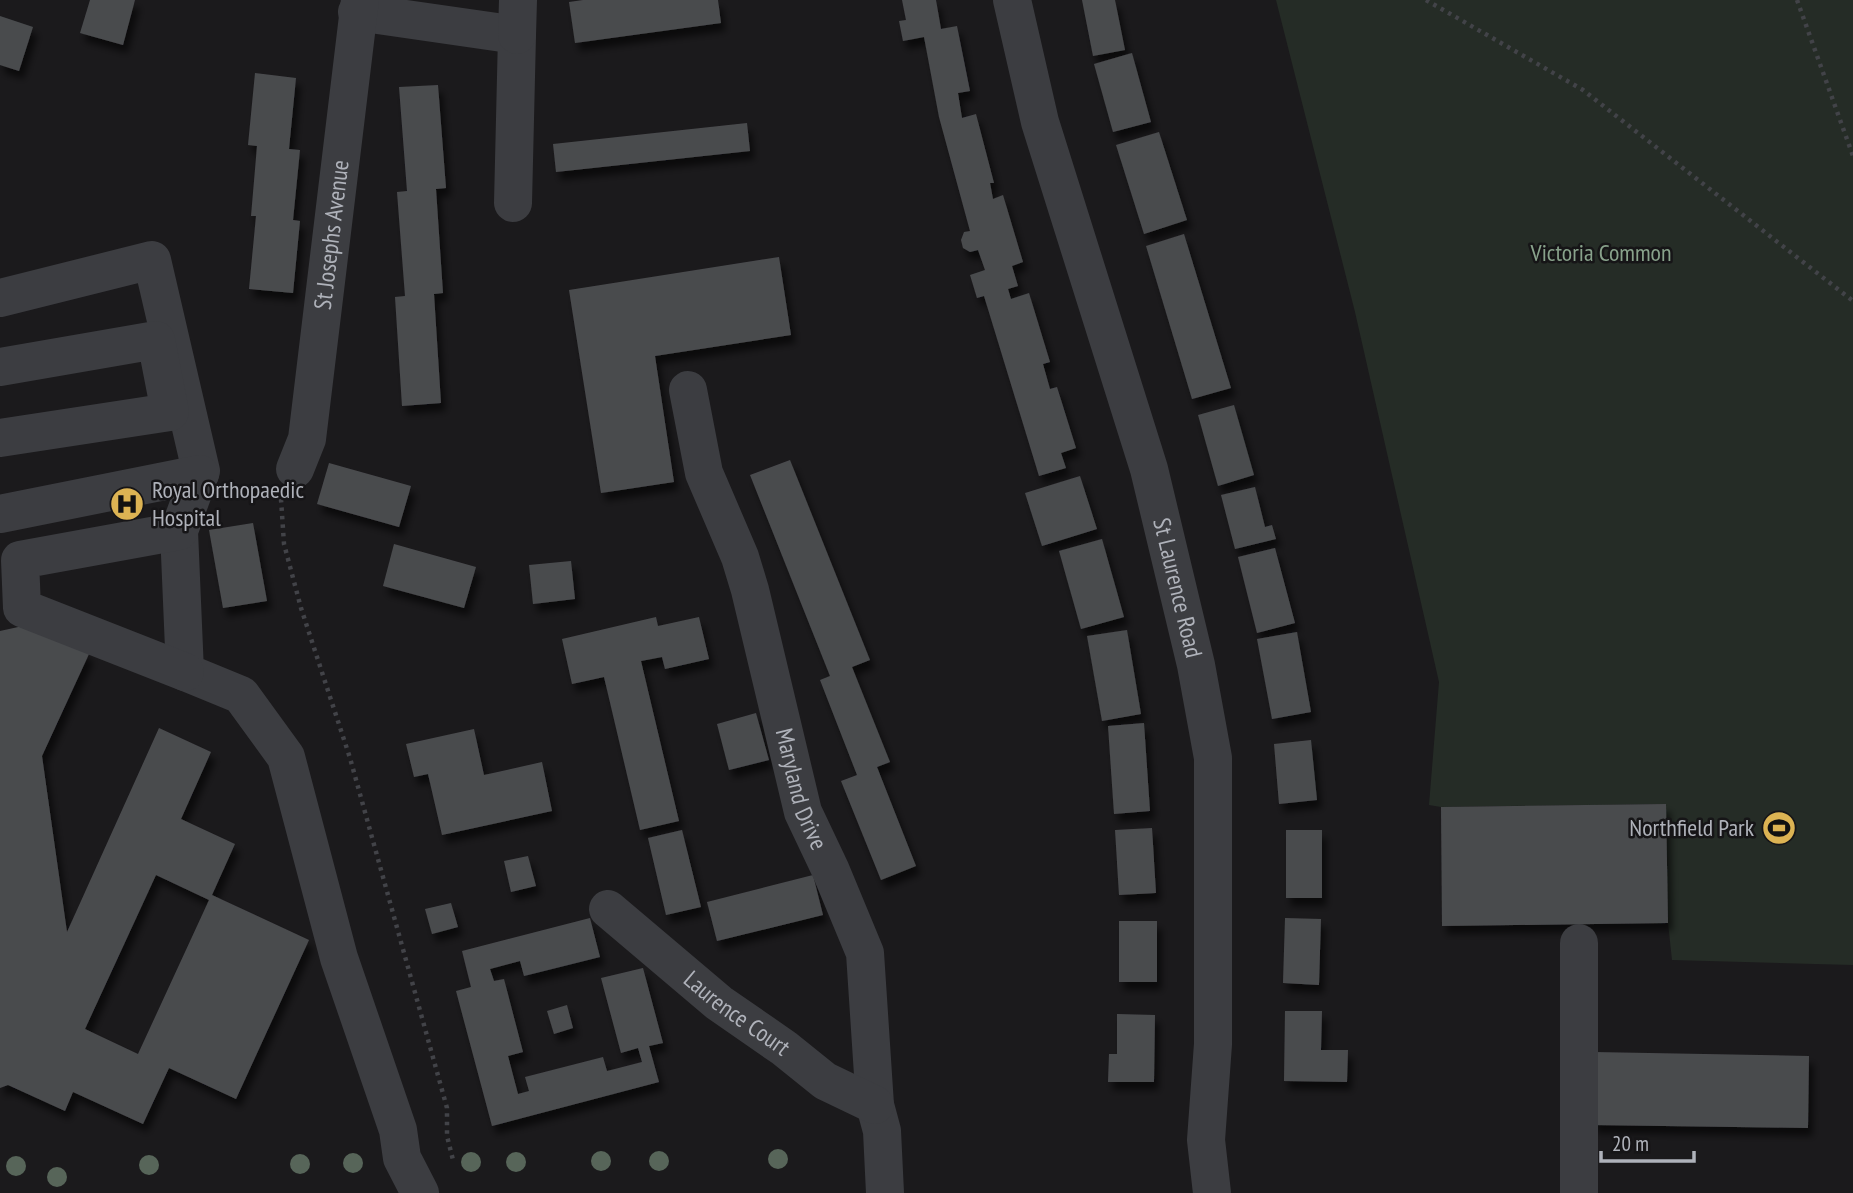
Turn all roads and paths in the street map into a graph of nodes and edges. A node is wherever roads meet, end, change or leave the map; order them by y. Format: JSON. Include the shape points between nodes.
{"nodes":[{"id":1,"x":1012,"y":0,"type":"edge"},
{"id":2,"x":1426,"y":0,"type":"edge"},
{"id":3,"x":1797,"y":0,"type":"edge"},
{"id":4,"x":359,"y":6,"type":"edge"},
{"id":5,"x":518,"y":17,"type":"edge"},
{"id":6,"x":1853,"y":156,"type":"edge"},
{"id":7,"x":513,"y":203,"type":"dead end"},
{"id":8,"x":0,"y":298,"type":"edge"},
{"id":9,"x":1853,"y":301,"type":"edge"},
{"id":10,"x":0,"y":367,"type":"edge"},
{"id":11,"x":688,"y":390,"type":"dead end"},
{"id":12,"x":178,"y":411,"type":"junction"},
{"id":13,"x":0,"y":438,"type":"edge"},
{"id":14,"x":295,"y":469,"type":"joint"},
{"id":15,"x":200,"y":474,"type":"junction"},
{"id":16,"x":0,"y":514,"type":"edge"},
{"id":17,"x":162,"y":530,"type":"junction"},
{"id":18,"x":10,"y":561,"type":"edge"},
{"id":19,"x":185,"y":672,"type":"junction"},
{"id":20,"x":608,"y":909,"type":"dead end"},
{"id":21,"x":1579,"y":943,"type":"dead end"},
{"id":22,"x":875,"y":1105,"type":"junction"},
{"id":23,"x":453,"y":1160,"type":"dead end"},
{"id":24,"x":420,"y":1193,"type":"edge"},
{"id":25,"x":885,"y":1193,"type":"edge"},
{"id":26,"x":1212,"y":1193,"type":"edge"},
{"id":27,"x":1579,"y":1193,"type":"edge"}],
"edges":[{"from":1,"to":26,"type":"street","name":"St Laurence Road","via":[[1041,122],[1149,469],[1196,665],[1213,758],[1213,1044],[1206,1140]]},
{"from":2,"to":9,"type":"path","via":[[1583,90]]},
{"from":3,"to":6,"type":"path"},
{"from":4,"to":5,"type":"street"},
{"from":4,"to":14,"type":"street","name":"St Josephs Avenue","via":[[307,439]]},
{"from":5,"to":7,"type":"street"},
{"from":8,"to":12,"type":"street","via":[[152,260]]},
{"from":10,"to":12,"type":"street","via":[[156,340]]},
{"from":11,"to":22,"type":"street","name":"Maryland Drive","via":[[704,473],[750,590],[803,812],[865,953]]},
{"from":12,"to":13,"type":"street"},
{"from":12,"to":15,"type":"street"},
{"from":14,"to":23,"type":"path","via":[[280,502],[284,544],[350,758],[447,1108]]},
{"from":15,"to":16,"type":"street"},
{"from":15,"to":17,"type":"street"},
{"from":17,"to":18,"type":"street"},
{"from":17,"to":19,"type":"street"},
{"from":18,"to":19,"type":"street","via":[[22,608]]},
{"from":19,"to":24,"type":"street","via":[[241,695],[286,757],[340,958],[398,1130],[402,1158]]},
{"from":20,"to":22,"type":"street","name":"Laurence Court","via":[[719,1003],[825,1081]]},
{"from":21,"to":27,"type":"street"},
{"from":22,"to":25,"type":"street","name":"Maryland Drive","via":[[883,1131]]}]}
